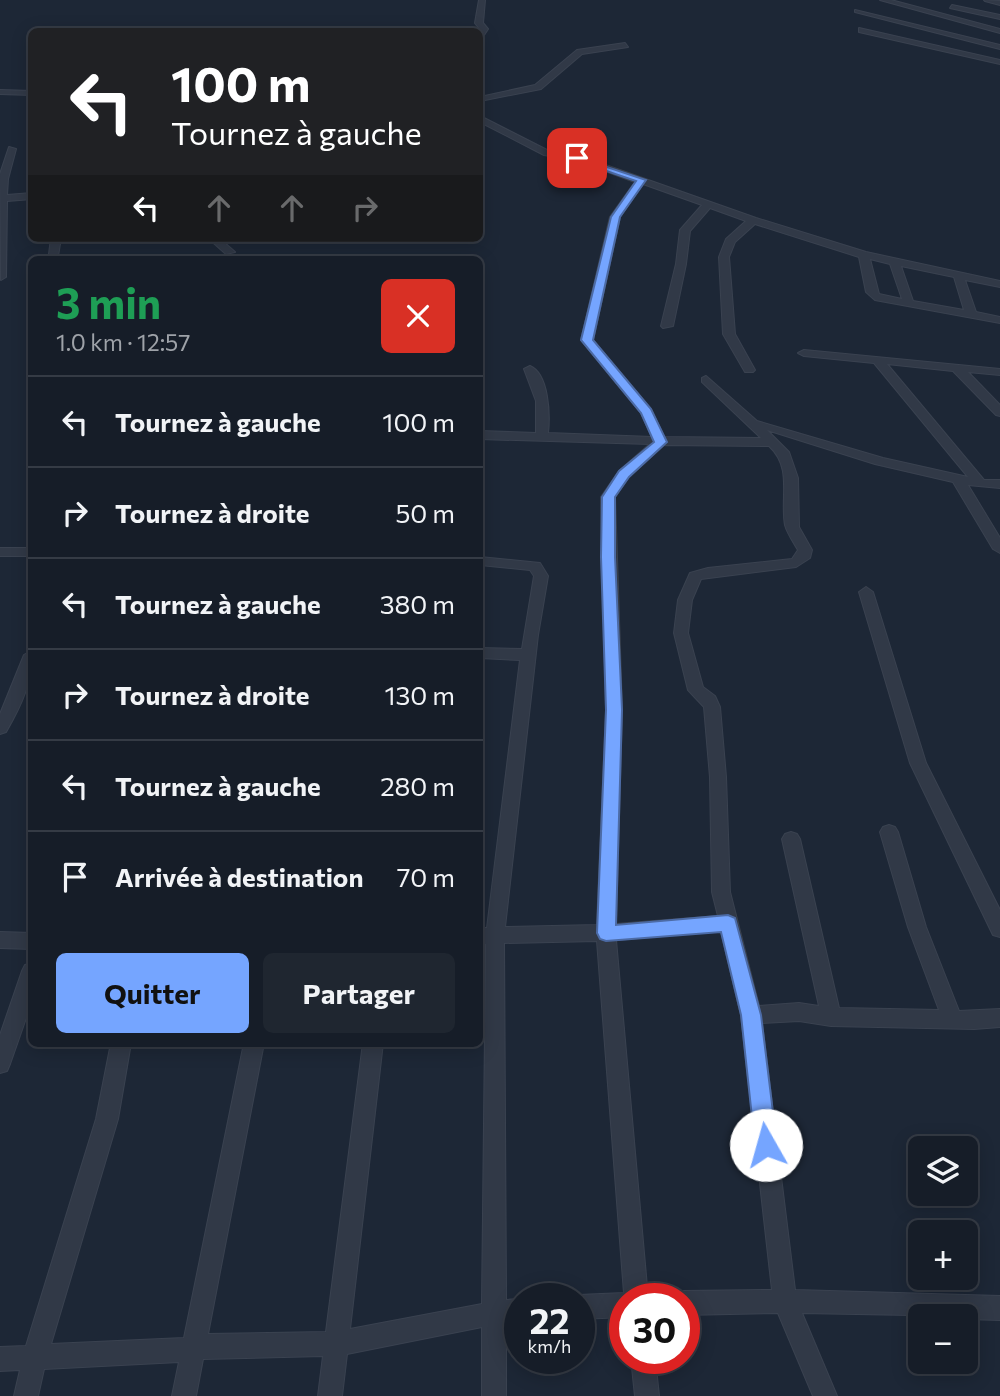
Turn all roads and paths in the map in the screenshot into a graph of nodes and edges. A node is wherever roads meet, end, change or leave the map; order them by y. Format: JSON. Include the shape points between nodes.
{"nodes":[{"id":1,"x":482,"y":0,"type":"edge"},
{"id":2,"x":883,"y":0,"type":"edge"},
{"id":3,"x":987,"y":0,"type":"edge"},
{"id":4,"x":1000,"y":3,"type":"edge"},
{"id":5,"x":952,"y":7,"type":"dead end"},
{"id":6,"x":857,"y":10,"type":"dead end"},
{"id":7,"x":1000,"y":17,"type":"edge"},
{"id":8,"x":862,"y":30,"type":"dead end"},
{"id":9,"x":1000,"y":31,"type":"edge"},
{"id":10,"x":483,"y":32,"type":"edge"},
{"id":11,"x":625,"y":46,"type":"dead end"},
{"id":12,"x":1000,"y":47,"type":"edge"},
{"id":13,"x":1000,"y":62,"type":"edge"},
{"id":14,"x":0,"y":92,"type":"edge"},
{"id":15,"x":28,"y":93,"type":"edge"},
{"id":16,"x":483,"y":98,"type":"edge"},
{"id":17,"x":483,"y":120,"type":"edge"},
{"id":18,"x":12,"y":149,"type":"dead end"},
{"id":19,"x":641,"y":180,"type":"junction"},
{"id":20,"x":28,"y":196,"type":"edge"},
{"id":21,"x":1,"y":199,"type":"edge"},
{"id":22,"x":709,"y":204,"type":"junction"},
{"id":23,"x":753,"y":220,"type":"junction"},
{"id":24,"x":56,"y":242,"type":"edge"},
{"id":25,"x":218,"y":242,"type":"edge"},
{"id":26,"x":230,"y":251,"type":"dead end"},
{"id":27,"x":54,"y":254,"type":"dead end"},
{"id":28,"x":864,"y":255,"type":"junction"},
{"id":29,"x":895,"y":262,"type":"junction"},
{"id":30,"x":958,"y":275,"type":"junction"},
{"id":31,"x":2,"y":277,"type":"edge"},
{"id":32,"x":1000,"y":284,"type":"edge"},
{"id":33,"x":909,"y":304,"type":"junction"},
{"id":34,"x":971,"y":315,"type":"junction"},
{"id":35,"x":1000,"y":320,"type":"edge"},
{"id":36,"x":667,"y":327,"type":"dead end"},
{"id":37,"x":804,"y":353,"type":"dead end"},
{"id":38,"x":877,"y":360,"type":"junction"},
{"id":39,"x":957,"y":368,"type":"junction"},
{"id":40,"x":530,"y":369,"type":"dead end"},
{"id":41,"x":748,"y":370,"type":"dead end"},
{"id":42,"x":1000,"y":372,"type":"edge"},
{"id":43,"x":706,"y":380,"type":"dead end"},
{"id":44,"x":1000,"y":412,"type":"edge"},
{"id":45,"x":749,"y":420,"type":"junction"},
{"id":46,"x":483,"y":435,"type":"edge"},
{"id":47,"x":542,"y":436,"type":"junction"},
{"id":48,"x":660,"y":442,"type":"junction"},
{"id":49,"x":774,"y":442,"type":"junction"},
{"id":50,"x":958,"y":479,"type":"junction"},
{"id":51,"x":980,"y":484,"type":"junction"},
{"id":52,"x":1000,"y":484,"type":"edge"},
{"id":53,"x":1000,"y":549,"type":"edge"},
{"id":54,"x":0,"y":552,"type":"edge"},
{"id":55,"x":28,"y":552,"type":"edge"},
{"id":56,"x":483,"y":561,"type":"edge"},
{"id":57,"x":866,"y":592,"type":"dead end"},
{"id":58,"x":483,"y":653,"type":"edge"},
{"id":59,"x":530,"y":655,"type":"junction"},
{"id":60,"x":28,"y":661,"type":"edge"},
{"id":61,"x":7,"y":695,"type":"edge"},
{"id":62,"x":0,"y":728,"type":"edge"},
{"id":63,"x":889,"y":832,"type":"dead end"},
{"id":64,"x":790,"y":839,"type":"dead end"},
{"id":65,"x":728,"y":923,"type":"junction"},
{"id":66,"x":1000,"y":929,"type":"edge"},
{"id":67,"x":606,"y":933,"type":"junction"},
{"id":68,"x":487,"y":936,"type":"edge"},
{"id":69,"x":0,"y":940,"type":"edge"},
{"id":70,"x":28,"y":942,"type":"edge"},
{"id":71,"x":28,"y":983,"type":"edge"},
{"id":72,"x":751,"y":1015,"type":"junction"},
{"id":73,"x":831,"y":1017,"type":"junction"},
{"id":74,"x":952,"y":1018,"type":"junction"},
{"id":75,"x":1000,"y":1018,"type":"edge"},
{"id":76,"x":120,"y":1047,"type":"edge"},
{"id":77,"x":253,"y":1047,"type":"edge"},
{"id":78,"x":372,"y":1047,"type":"edge"},
{"id":79,"x":0,"y":1064,"type":"edge"},
{"id":80,"x":635,"y":1283,"type":"edge"},
{"id":81,"x":785,"y":1301,"type":"junction"},
{"id":82,"x":700,"y":1303,"type":"edge"},
{"id":83,"x":1000,"y":1308,"type":"edge"},
{"id":84,"x":504,"y":1312,"type":"edge"},
{"id":85,"x":495,"y":1313,"type":"junction"},
{"id":86,"x":335,"y":1344,"type":"junction"},
{"id":87,"x":194,"y":1349,"type":"junction"},
{"id":88,"x":35,"y":1356,"type":"junction"},
{"id":89,"x":0,"y":1359,"type":"edge"},
{"id":90,"x":645,"y":1374,"type":"edge"},
{"id":91,"x":26,"y":1396,"type":"edge"},
{"id":92,"x":184,"y":1396,"type":"edge"},
{"id":93,"x":330,"y":1396,"type":"edge"},
{"id":94,"x":494,"y":1396,"type":"edge"},
{"id":95,"x":647,"y":1396,"type":"edge"},
{"id":96,"x":825,"y":1396,"type":"edge"}],
"edges":[{"from":1,"to":10,"type":"street","via":[[479,23]]},
{"from":2,"to":9,"type":"street"},
{"from":3,"to":4,"type":"street"},
{"from":5,"to":7,"type":"street"},
{"from":6,"to":12,"type":"street"},
{"from":8,"to":13,"type":"street"},
{"from":11,"to":16,"type":"street","via":[[580,52],[538,87]]},
{"from":14,"to":15,"type":"street"},
{"from":17,"to":19,"type":"street","via":[[547,153]]},
{"from":18,"to":21,"type":"street"},
{"from":19,"to":22,"type":"street"},
{"from":19,"to":48,"type":"street","via":[[615,217],[587,340],[647,412]]},
{"from":20,"to":21,"type":"street"},
{"from":21,"to":31,"type":"street"},
{"from":22,"to":23,"type":"street"},
{"from":22,"to":36,"type":"street","via":[[685,230]]},
{"from":23,"to":28,"type":"street"},
{"from":23,"to":41,"type":"street","via":[[730,241],[724,257],[729,334]]},
{"from":24,"to":27,"type":"street"},
{"from":25,"to":26,"type":"street"},
{"from":28,"to":29,"type":"street"},
{"from":28,"to":33,"type":"street","via":[[872,295]]},
{"from":29,"to":30,"type":"street"},
{"from":29,"to":33,"type":"street"},
{"from":30,"to":32,"type":"street"},
{"from":30,"to":34,"type":"street"},
{"from":33,"to":34,"type":"street"},
{"from":34,"to":35,"type":"street"},
{"from":37,"to":38,"type":"street"},
{"from":38,"to":39,"type":"street"},
{"from":38,"to":51,"type":"street"},
{"from":39,"to":42,"type":"street"},
{"from":39,"to":44,"type":"street"},
{"from":40,"to":47,"type":"street","via":[[545,407]]},
{"from":43,"to":45,"type":"street"},
{"from":45,"to":49,"type":"street"},
{"from":45,"to":50,"type":"street","via":[[880,461]]},
{"from":46,"to":47,"type":"street"},
{"from":47,"to":48,"type":"street"},
{"from":48,"to":49,"type":"street"},
{"from":48,"to":67,"type":"street","via":[[624,474],[608,497],[614,710]]},
{"from":49,"to":65,"type":"street","via":[[788,461],[792,527],[806,550],[803,558],[782,566],[700,574],[692,580],[682,618],[681,633],[696,690],[712,707],[720,892]]},
{"from":50,"to":51,"type":"street"},
{"from":50,"to":53,"type":"street"},
{"from":51,"to":52,"type":"street"},
{"from":54,"to":55,"type":"street"},
{"from":56,"to":59,"type":"street","via":[[535,566],[540,571]]},
{"from":57,"to":66,"type":"street","via":[[918,763]]},
{"from":58,"to":59,"type":"street"},
{"from":59,"to":68,"type":"street"},
{"from":60,"to":61,"type":"street"},
{"from":61,"to":62,"type":"street","via":[[11,708]]},
{"from":63,"to":74,"type":"street","via":[[917,927]]},
{"from":64,"to":73,"type":"street"},
{"from":65,"to":67,"type":"street"},
{"from":65,"to":72,"type":"street"},
{"from":67,"to":68,"type":"street"},
{"from":67,"to":80,"type":"street"},
{"from":68,"to":85,"type":"street"},
{"from":69,"to":70,"type":"street"},
{"from":71,"to":79,"type":"street"},
{"from":72,"to":73,"type":"street","via":[[799,1012]]},
{"from":72,"to":81,"type":"street"},
{"from":73,"to":74,"type":"street"},
{"from":74,"to":75,"type":"street"},
{"from":76,"to":88,"type":"street","via":[[107,1119]]},
{"from":77,"to":87,"type":"street"},
{"from":78,"to":86,"type":"street"},
{"from":81,"to":82,"type":"street"},
{"from":81,"to":83,"type":"street"},
{"from":81,"to":96,"type":"street"},
{"from":84,"to":85,"type":"street"},
{"from":85,"to":86,"type":"street"},
{"from":85,"to":94,"type":"street"},
{"from":86,"to":87,"type":"street"},
{"from":86,"to":93,"type":"street"},
{"from":87,"to":88,"type":"street"},
{"from":87,"to":92,"type":"street"},
{"from":88,"to":89,"type":"street"},
{"from":88,"to":91,"type":"street"},
{"from":90,"to":95,"type":"street"}]}
